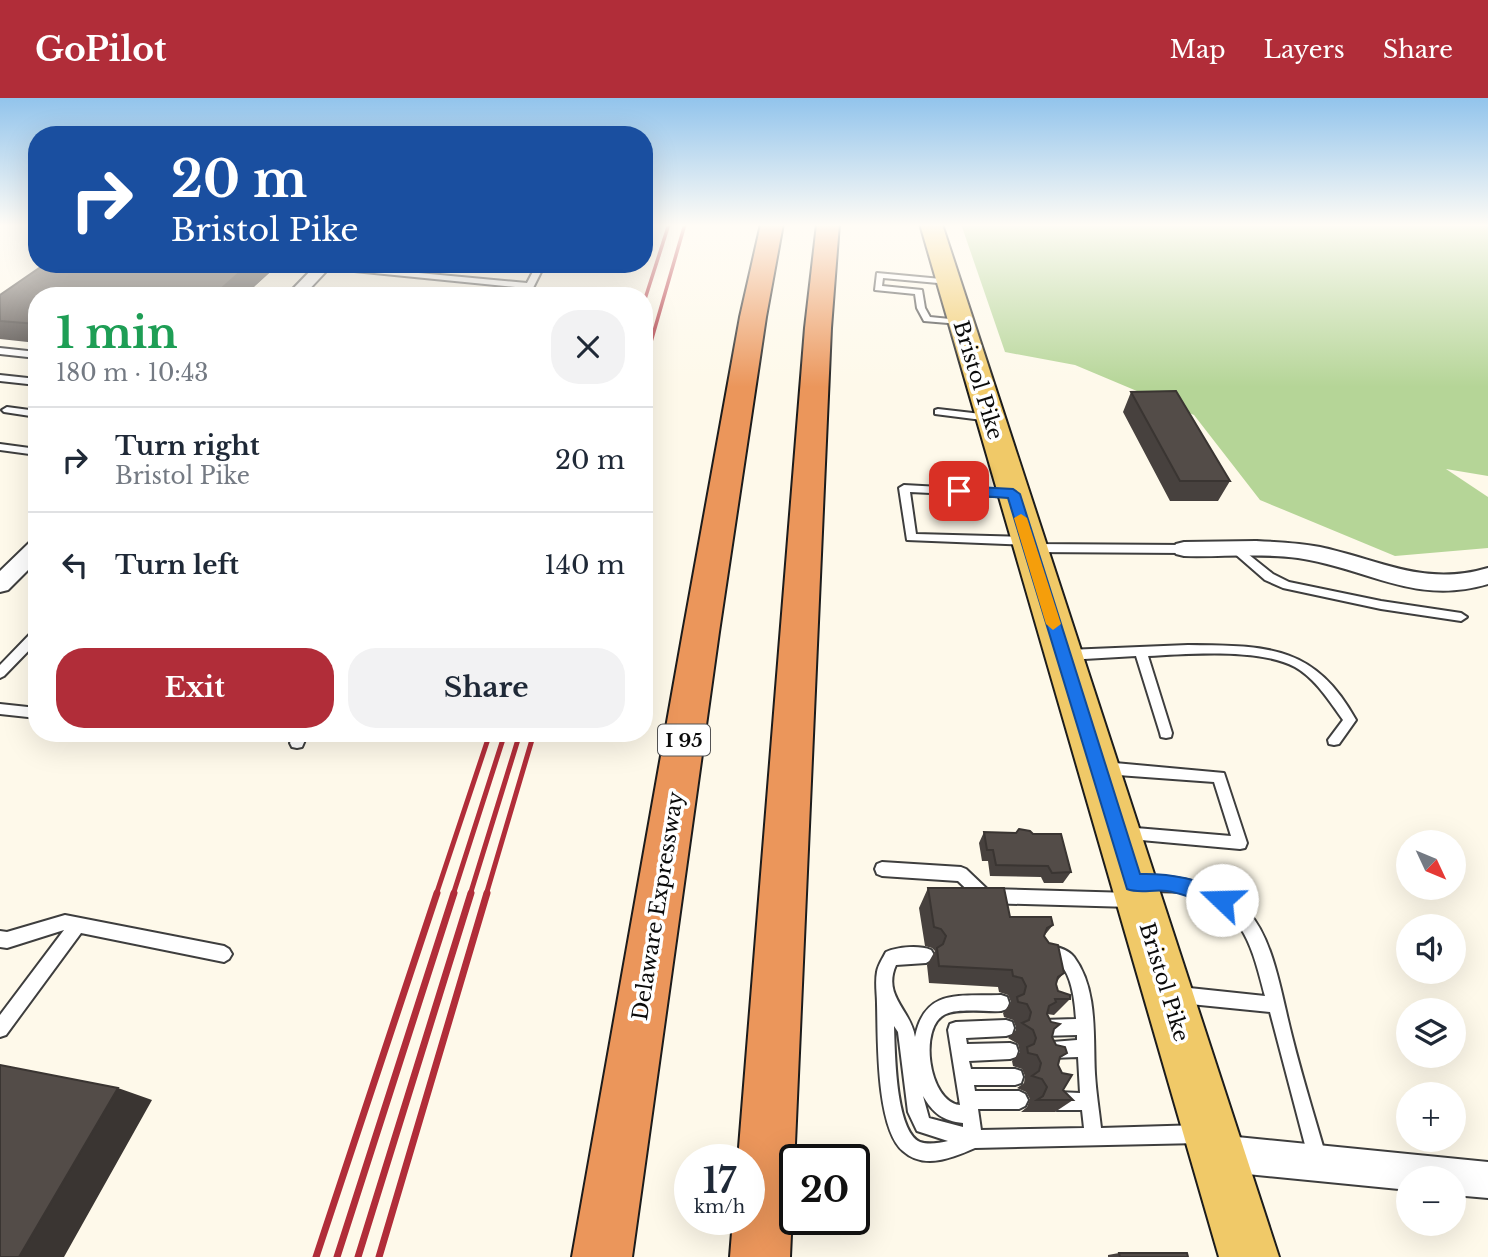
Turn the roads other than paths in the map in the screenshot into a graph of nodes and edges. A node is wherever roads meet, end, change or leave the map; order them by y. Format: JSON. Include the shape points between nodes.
{"nodes":[{"id":1,"x":453,"y":278,"type":"edge"},
{"id":2,"x":534,"y":278,"type":"edge"},
{"id":3,"x":761,"y":278,"type":"edge"},
{"id":4,"x":823,"y":278,"type":"edge"},
{"id":5,"x":880,"y":278,"type":"edge"},
{"id":6,"x":910,"y":278,"type":"edge"},
{"id":7,"x":948,"y":278,"type":"edge"},
{"id":8,"x":949,"y":282,"type":"junction"},
{"id":9,"x":530,"y":286,"type":"joint"},
{"id":10,"x":960,"y":322,"type":"junction"},
{"id":11,"x":0,"y":351,"type":"edge"},
{"id":12,"x":28,"y":354,"type":"edge"},
{"id":13,"x":0,"y":377,"type":"edge"},
{"id":14,"x":28,"y":381,"type":"edge"},
{"id":15,"x":7,"y":410,"type":"dead end"},
{"id":16,"x":939,"y":412,"type":"dead end"},
{"id":17,"x":28,"y":413,"type":"edge"},
{"id":18,"x":990,"y":418,"type":"junction"},
{"id":19,"x":0,"y":447,"type":"edge"},
{"id":20,"x":28,"y":451,"type":"edge"},
{"id":21,"x":1013,"y":494,"type":"junction"},
{"id":22,"x":1029,"y":544,"type":"junction"},
{"id":23,"x":1185,"y":549,"type":"joint"},
{"id":24,"x":1238,"y":550,"type":"junction"},
{"id":25,"x":28,"y":557,"type":"edge"},
{"id":26,"x":1488,"y":576,"type":"edge"},
{"id":27,"x":0,"y":584,"type":"edge"},
{"id":28,"x":1461,"y":617,"type":"dead end"},
{"id":29,"x":28,"y":643,"type":"edge"},
{"id":30,"x":1141,"y":653,"type":"junction"},
{"id":31,"x":1063,"y":656,"type":"junction"},
{"id":32,"x":0,"y":673,"type":"edge"},
{"id":33,"x":0,"y":709,"type":"edge"},
{"id":34,"x":28,"y":712,"type":"edge"},
{"id":35,"x":1166,"y":733,"type":"dead end"},
{"id":36,"x":1334,"y":740,"type":"dead end"},
{"id":37,"x":1097,"y":767,"type":"junction"},
{"id":38,"x":1118,"y":833,"type":"junction"},
{"id":39,"x":883,"y":869,"type":"dead end"},
{"id":40,"x":1136,"y":892,"type":"junction"},
{"id":41,"x":77,"y":925,"type":"junction"},
{"id":42,"x":0,"y":939,"type":"edge"},
{"id":43,"x":1040,"y":953,"type":"edge"},
{"id":44,"x":224,"y":954,"type":"dead end"},
{"id":45,"x":926,"y":955,"type":"dead end"},
{"id":46,"x":1167,"y":994,"type":"junction"},
{"id":47,"x":886,"y":997,"type":"junction"},
{"id":48,"x":1080,"y":999,"type":"junction"},
{"id":49,"x":1061,"y":1000,"type":"edge"},
{"id":50,"x":1001,"y":1003,"type":"dead end"},
{"id":51,"x":1277,"y":1005,"type":"junction"},
{"id":52,"x":1086,"y":1027,"type":"junction"},
{"id":53,"x":1006,"y":1028,"type":"dead end"},
{"id":54,"x":1042,"y":1028,"type":"edge"},
{"id":55,"x":0,"y":1029,"type":"edge"},
{"id":56,"x":1086,"y":1048,"type":"junction"},
{"id":57,"x":1046,"y":1050,"type":"edge"},
{"id":58,"x":1010,"y":1051,"type":"dead end"},
{"id":59,"x":960,"y":1053,"type":"junction"},
{"id":60,"x":964,"y":1077,"type":"junction"},
{"id":61,"x":1015,"y":1077,"type":"dead end"},
{"id":62,"x":1019,"y":1100,"type":"dead end"},
{"id":63,"x":1057,"y":1101,"type":"edge"},
{"id":64,"x":1090,"y":1102,"type":"junction"},
{"id":65,"x":968,"y":1107,"type":"junction"},
{"id":66,"x":1094,"y":1137,"type":"junction"},
{"id":67,"x":974,"y":1139,"type":"junction"},
{"id":68,"x":1214,"y":1143,"type":"junction"},
{"id":69,"x":1320,"y":1163,"type":"junction"},
{"id":70,"x":1488,"y":1180,"type":"edge"},
{"id":71,"x":603,"y":1257,"type":"edge"},
{"id":72,"x":760,"y":1257,"type":"edge"},
{"id":73,"x":1249,"y":1257,"type":"edge"}],
"edges":[{"from":1,"to":9,"type":"lane"},
{"from":2,"to":9,"type":"lane"},
{"from":3,"to":71,"type":"highway","name":"Delaware Expressway","number":"I 95"},
{"from":4,"to":72,"type":"highway"},
{"from":5,"to":10,"type":"lane","via":[[878,288],[919,292],[927,319]]},
{"from":6,"to":8,"type":"lane"},
{"from":7,"to":8,"type":"main road","name":"Bristol Pike"},
{"from":8,"to":10,"type":"main road","name":"Bristol Pike"},
{"from":10,"to":18,"type":"main road","name":"Bristol Pike"},
{"from":11,"to":12,"type":"lane"},
{"from":13,"to":14,"type":"lane"},
{"from":15,"to":17,"type":"lane"},
{"from":16,"to":18,"type":"lane"},
{"from":18,"to":21,"type":"main road","name":"Bristol Pike"},
{"from":19,"to":20,"type":"lane"},
{"from":21,"to":22,"type":"main road","name":"Bristol Pike"},
{"from":21,"to":22,"type":"lane","via":[[904,488],[911,537]]},
{"from":22,"to":23,"type":"lane"},
{"from":22,"to":31,"type":"main road","name":"Bristol Pike"},
{"from":23,"to":24,"type":"street"},
{"from":24,"to":26,"type":"street","via":[[1318,554],[1434,584],[1466,584]]},
{"from":24,"to":28,"type":"lane","via":[[1269,577],[1287,585]]},
{"from":25,"to":27,"type":"street"},
{"from":29,"to":32,"type":"lane"},
{"from":30,"to":31,"type":"lane"},
{"from":30,"to":35,"type":"lane"},
{"from":30,"to":36,"type":"lane","via":[[1239,650],[1272,653],[1300,664],[1350,720]]},
{"from":31,"to":37,"type":"main road","name":"Bristol Pike"},
{"from":33,"to":34,"type":"lane"},
{"from":37,"to":38,"type":"main road","name":"Bristol Pike"},
{"from":37,"to":38,"type":"lane","via":[[1219,776],[1240,843]]},
{"from":38,"to":40,"type":"main road","name":"Bristol Pike"},
{"from":39,"to":40,"type":"lane","via":[[961,874],[984,896]]},
{"from":40,"to":46,"type":"main road","name":"Bristol Pike"},
{"from":40,"to":51,"type":"lane","via":[[1165,882],[1222,900],[1243,917],[1259,943]]},
{"from":41,"to":42,"type":"lane","via":[[65,922]]},
{"from":41,"to":44,"type":"lane"},
{"from":41,"to":55,"type":"lane"},
{"from":43,"to":48,"type":"lane","via":[[1063,957],[1071,965]]},
{"from":45,"to":47,"type":"lane","via":[[891,957],[885,971]]},
{"from":46,"to":51,"type":"lane"},
{"from":46,"to":68,"type":"main road","name":"Bristol Pike"},
{"from":47,"to":67,"type":"lane","via":[[906,1031],[917,1112],[923,1125]]},
{"from":47,"to":67,"type":"lane","via":[[890,1100],[897,1129],[908,1145],[926,1151],[946,1152]]},
{"from":48,"to":49,"type":"lane"},
{"from":48,"to":52,"type":"lane"},
{"from":50,"to":65,"type":"lane","via":[[942,1006],[923,1028],[924,1073],[932,1097],[947,1112]]},
{"from":51,"to":69,"type":"lane"},
{"from":52,"to":54,"type":"lane"},
{"from":52,"to":56,"type":"lane"},
{"from":53,"to":59,"type":"lane","via":[[956,1030]]},
{"from":56,"to":57,"type":"lane"},
{"from":56,"to":64,"type":"lane","via":[[1081,1075]]},
{"from":58,"to":59,"type":"lane"},
{"from":59,"to":60,"type":"lane"},
{"from":60,"to":61,"type":"lane"},
{"from":60,"to":65,"type":"lane"},
{"from":62,"to":65,"type":"lane"},
{"from":63,"to":64,"type":"lane"},
{"from":64,"to":66,"type":"lane"},
{"from":65,"to":67,"type":"lane"},
{"from":66,"to":67,"type":"lane"},
{"from":66,"to":68,"type":"lane"},
{"from":68,"to":69,"type":"street"},
{"from":68,"to":73,"type":"main road","name":"Bristol Pike"},
{"from":69,"to":70,"type":"street"}]}
